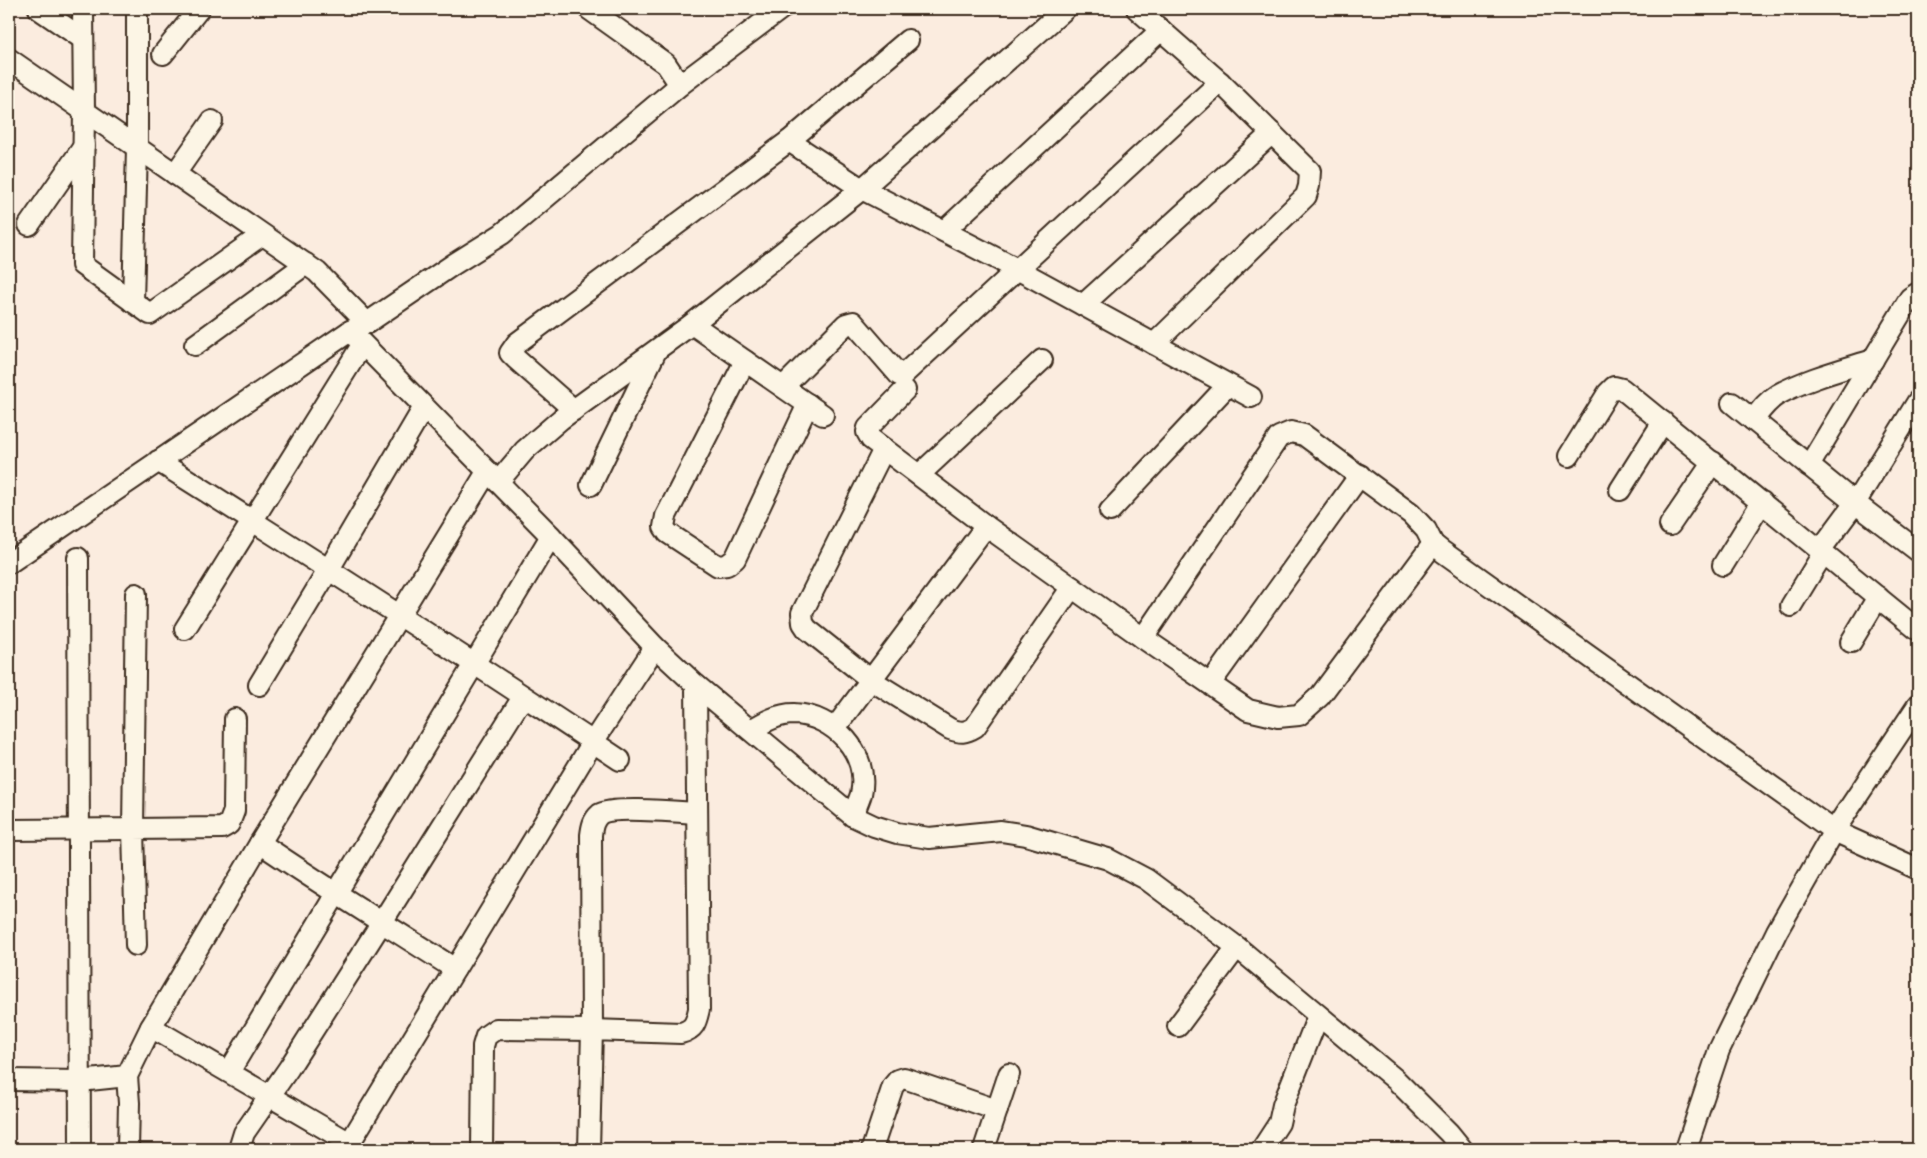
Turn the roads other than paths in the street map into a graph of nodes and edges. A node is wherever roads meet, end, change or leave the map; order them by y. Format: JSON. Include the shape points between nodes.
{"nodes":[{"id":1,"x":39,"y":9,"type":"edge"},
{"id":2,"x":83,"y":9,"type":"edge"},
{"id":3,"x":137,"y":9,"type":"edge"},
{"id":4,"x":199,"y":9,"type":"edge"},
{"id":5,"x":589,"y":9,"type":"edge"},
{"id":6,"x":781,"y":9,"type":"edge"},
{"id":7,"x":1065,"y":9,"type":"edge"},
{"id":8,"x":1137,"y":9,"type":"edge"},
{"id":9,"x":1161,"y":30,"type":"junction"},
{"id":10,"x":84,"y":39,"type":"junction"},
{"id":11,"x":908,"y":40,"type":"dead end"},
{"id":12,"x":163,"y":54,"type":"dead end"},
{"id":13,"x":9,"y":59,"type":"edge"},
{"id":14,"x":1220,"y":82,"type":"junction"},
{"id":15,"x":680,"y":85,"type":"junction"},
{"id":16,"x":84,"y":111,"type":"junction"},
{"id":17,"x":212,"y":122,"type":"dead end"},
{"id":18,"x":1272,"y":133,"type":"junction"},
{"id":19,"x":789,"y":141,"type":"junction"},
{"id":20,"x":84,"y":146,"type":"junction"},
{"id":21,"x":137,"y":148,"type":"junction"},
{"id":22,"x":175,"y":174,"type":"junction"},
{"id":23,"x":862,"y":189,"type":"junction"},
{"id":24,"x":29,"y":224,"type":"dead end"},
{"id":25,"x":944,"y":231,"type":"junction"},
{"id":26,"x":262,"y":235,"type":"junction"},
{"id":27,"x":306,"y":264,"type":"junction"},
{"id":28,"x":1017,"y":269,"type":"junction"},
{"id":29,"x":1918,"y":293,"type":"edge"},
{"id":30,"x":133,"y":302,"type":"junction"},
{"id":31,"x":1083,"y":305,"type":"junction"},
{"id":32,"x":692,"y":324,"type":"junction"},
{"id":33,"x":360,"y":333,"type":"junction"},
{"id":34,"x":1154,"y":344,"type":"junction"},
{"id":35,"x":195,"y":345,"type":"dead end"},
{"id":36,"x":657,"y":350,"type":"junction"},
{"id":37,"x":1042,"y":360,"type":"dead end"},
{"id":38,"x":1872,"y":360,"type":"junction"},
{"id":39,"x":745,"y":361,"type":"junction"},
{"id":40,"x":1228,"y":384,"type":"junction"},
{"id":41,"x":783,"y":387,"type":"junction"},
{"id":42,"x":905,"y":390,"type":"dead end"},
{"id":43,"x":1251,"y":397,"type":"dead end"},
{"id":44,"x":1918,"y":401,"type":"edge"},
{"id":45,"x":1732,"y":403,"type":"dead end"},
{"id":46,"x":424,"y":407,"type":"junction"},
{"id":47,"x":574,"y":410,"type":"junction"},
{"id":48,"x":1753,"y":420,"type":"junction"},
{"id":49,"x":1663,"y":422,"type":"junction"},
{"id":50,"x":884,"y":449,"type":"junction"},
{"id":51,"x":1569,"y":456,"type":"dead end"},
{"id":52,"x":158,"y":461,"type":"junction"},
{"id":53,"x":1713,"y":462,"type":"junction"},
{"id":54,"x":1809,"y":466,"type":"junction"},
{"id":55,"x":919,"y":475,"type":"junction"},
{"id":56,"x":1360,"y":475,"type":"junction"},
{"id":57,"x":493,"y":477,"type":"junction"},
{"id":58,"x":591,"y":485,"type":"dead end"},
{"id":59,"x":1620,"y":490,"type":"dead end"},
{"id":60,"x":1762,"y":502,"type":"junction"},
{"id":61,"x":1855,"y":503,"type":"junction"},
{"id":62,"x":1110,"y":512,"type":"dead end"},
{"id":63,"x":254,"y":521,"type":"junction"},
{"id":64,"x":986,"y":526,"type":"junction"},
{"id":65,"x":1670,"y":526,"type":"dead end"},
{"id":66,"x":551,"y":536,"type":"junction"},
{"id":67,"x":1915,"y":542,"type":"edge"},
{"id":68,"x":1438,"y":548,"type":"junction"},
{"id":69,"x":1822,"y":551,"type":"junction"},
{"id":70,"x":78,"y":558,"type":"dead end"},
{"id":71,"x":9,"y":563,"type":"edge"},
{"id":72,"x":1723,"y":565,"type":"dead end"},
{"id":73,"x":330,"y":569,"type":"junction"},
{"id":74,"x":1072,"y":587,"type":"junction"},
{"id":75,"x":136,"y":594,"type":"dead end"},
{"id":76,"x":1878,"y":597,"type":"junction"},
{"id":77,"x":1791,"y":606,"type":"dead end"},
{"id":78,"x":400,"y":614,"type":"junction"},
{"id":79,"x":185,"y":629,"type":"dead end"},
{"id":80,"x":1918,"y":630,"type":"edge"},
{"id":81,"x":1142,"y":638,"type":"junction"},
{"id":82,"x":1851,"y":642,"type":"dead end"},
{"id":83,"x":655,"y":647,"type":"junction"},
{"id":84,"x":475,"y":666,"type":"junction"},
{"id":85,"x":871,"y":680,"type":"junction"},
{"id":86,"x":1210,"y":684,"type":"junction"},
{"id":87,"x":259,"y":685,"type":"dead end"},
{"id":88,"x":696,"y":686,"type":"junction"},
{"id":89,"x":523,"y":697,"type":"junction"},
{"id":90,"x":1918,"y":705,"type":"edge"},
{"id":91,"x":235,"y":719,"type":"dead end"},
{"id":92,"x":835,"y":728,"type":"junction"},
{"id":93,"x":751,"y":730,"type":"junction"},
{"id":94,"x":593,"y":742,"type":"junction"},
{"id":95,"x":620,"y":760,"type":"dead end"},
{"id":96,"x":697,"y":813,"type":"junction"},
{"id":97,"x":853,"y":816,"type":"junction"},
{"id":98,"x":133,"y":829,"type":"junction"},
{"id":99,"x":9,"y":830,"type":"edge"},
{"id":100,"x":79,"y":831,"type":"junction"},
{"id":101,"x":1834,"y":831,"type":"junction"},
{"id":102,"x":260,"y":843,"type":"junction"},
{"id":103,"x":1918,"y":869,"type":"edge"},
{"id":104,"x":336,"y":895,"type":"junction"},
{"id":105,"x":382,"y":922,"type":"junction"},
{"id":106,"x":136,"y":945,"type":"dead end"},
{"id":107,"x":1237,"y":947,"type":"junction"},
{"id":108,"x":455,"y":970,"type":"junction"},
{"id":109,"x":1318,"y":1016,"type":"junction"},
{"id":110,"x":1178,"y":1026,"type":"dead end"},
{"id":111,"x":150,"y":1027,"type":"junction"},
{"id":112,"x":592,"y":1030,"type":"junction"},
{"id":113,"x":229,"y":1072,"type":"junction"},
{"id":114,"x":1010,"y":1074,"type":"dead end"},
{"id":115,"x":127,"y":1076,"type":"junction"},
{"id":116,"x":9,"y":1080,"type":"edge"},
{"id":117,"x":80,"y":1081,"type":"junction"},
{"id":118,"x":269,"y":1095,"type":"junction"},
{"id":119,"x":997,"y":1110,"type":"junction"},
{"id":120,"x":348,"y":1146,"type":"edge"},
{"id":121,"x":80,"y":1149,"type":"edge"},
{"id":122,"x":128,"y":1149,"type":"edge"},
{"id":123,"x":239,"y":1149,"type":"edge"},
{"id":124,"x":482,"y":1149,"type":"edge"},
{"id":125,"x":589,"y":1149,"type":"edge"},
{"id":126,"x":872,"y":1149,"type":"edge"},
{"id":127,"x":984,"y":1149,"type":"edge"},
{"id":128,"x":1264,"y":1149,"type":"edge"},
{"id":129,"x":1462,"y":1149,"type":"edge"},
{"id":130,"x":1686,"y":1149,"type":"edge"}],
"edges":[{"from":1,"to":10,"type":"street"},
{"from":2,"to":10,"type":"street"},
{"from":3,"to":21,"type":"street"},
{"from":4,"to":12,"type":"street"},
{"from":5,"to":15,"type":"street","via":[[666,64]]},
{"from":6,"to":15,"type":"street"},
{"from":7,"to":23,"type":"street"},
{"from":8,"to":9,"type":"street"},
{"from":9,"to":14,"type":"street"},
{"from":9,"to":25,"type":"street"},
{"from":10,"to":16,"type":"street"},
{"from":11,"to":19,"type":"street"},
{"from":13,"to":16,"type":"street"},
{"from":14,"to":18,"type":"street"},
{"from":14,"to":28,"type":"street"},
{"from":15,"to":33,"type":"street","via":[[502,234]]},
{"from":16,"to":20,"type":"street"},
{"from":16,"to":21,"type":"street"},
{"from":17,"to":22,"type":"street"},
{"from":18,"to":31,"type":"street"},
{"from":18,"to":34,"type":"street","via":[[1310,171],[1306,196]]},
{"from":19,"to":23,"type":"street"},
{"from":19,"to":47,"type":"street","via":[[517,343],[510,352]]},
{"from":20,"to":24,"type":"street"},
{"from":20,"to":30,"type":"street","via":[[82,265]]},
{"from":21,"to":22,"type":"street"},
{"from":21,"to":30,"type":"street"},
{"from":22,"to":26,"type":"street"},
{"from":23,"to":25,"type":"street"},
{"from":23,"to":32,"type":"street"},
{"from":25,"to":28,"type":"street"},
{"from":26,"to":27,"type":"street"},
{"from":26,"to":30,"type":"street","via":[[150,314]]},
{"from":27,"to":33,"type":"street","via":[[317,272]]},
{"from":27,"to":35,"type":"street"},
{"from":28,"to":31,"type":"street"},
{"from":28,"to":41,"type":"street","via":[[903,375],[899,375],[853,322],[846,324]]},
{"from":29,"to":38,"type":"street","via":[[1910,298]]},
{"from":31,"to":34,"type":"street"},
{"from":32,"to":36,"type":"street"},
{"from":32,"to":39,"type":"street"},
{"from":33,"to":46,"type":"street"},
{"from":33,"to":52,"type":"street"},
{"from":33,"to":63,"type":"street"},
{"from":34,"to":40,"type":"street"},
{"from":36,"to":47,"type":"street"},
{"from":36,"to":58,"type":"street"},
{"from":37,"to":55,"type":"street"},
{"from":38,"to":48,"type":"street","via":[[1776,395]]},
{"from":38,"to":54,"type":"street"},
{"from":39,"to":41,"type":"street"},
{"from":39,"to":41,"type":"street","via":[[666,516],[664,527],[668,533],[718,566],[728,566],[735,559],[816,410]]},
{"from":40,"to":43,"type":"street"},
{"from":40,"to":62,"type":"street"},
{"from":42,"to":50,"type":"street","via":[[868,428],[868,436]]},
{"from":44,"to":61,"type":"street"},
{"from":45,"to":48,"type":"street"},
{"from":46,"to":57,"type":"street"},
{"from":46,"to":73,"type":"street"},
{"from":47,"to":57,"type":"street"},
{"from":48,"to":54,"type":"street"},
{"from":49,"to":51,"type":"street","via":[[1622,389],[1614,387]]},
{"from":49,"to":53,"type":"street"},
{"from":49,"to":59,"type":"street"},
{"from":50,"to":55,"type":"street"},
{"from":50,"to":85,"type":"street","via":[[802,614],[802,623],[807,629]]},
{"from":52,"to":63,"type":"street"},
{"from":52,"to":71,"type":"street"},
{"from":53,"to":60,"type":"street"},
{"from":53,"to":65,"type":"street"},
{"from":54,"to":61,"type":"street"},
{"from":55,"to":64,"type":"street"},
{"from":56,"to":68,"type":"street","via":[[1411,514]]},
{"from":56,"to":81,"type":"street","via":[[1304,435],[1291,432],[1279,438]]},
{"from":56,"to":86,"type":"street"},
{"from":57,"to":66,"type":"street"},
{"from":57,"to":78,"type":"street"},
{"from":60,"to":69,"type":"street"},
{"from":60,"to":72,"type":"street"},
{"from":61,"to":67,"type":"street"},
{"from":61,"to":69,"type":"street"},
{"from":63,"to":73,"type":"street"},
{"from":63,"to":79,"type":"street"},
{"from":64,"to":74,"type":"street"},
{"from":64,"to":85,"type":"street"},
{"from":66,"to":83,"type":"street"},
{"from":66,"to":84,"type":"street"},
{"from":68,"to":86,"type":"street","via":[[1320,696],[1299,715],[1278,717],[1248,710]]},
{"from":68,"to":101,"type":"street"},
{"from":69,"to":76,"type":"street"},
{"from":69,"to":77,"type":"street"},
{"from":70,"to":100,"type":"street"},
{"from":73,"to":78,"type":"street"},
{"from":73,"to":87,"type":"street"},
{"from":74,"to":81,"type":"street"},
{"from":74,"to":85,"type":"street","via":[[975,727],[966,733],[950,729]]},
{"from":75,"to":98,"type":"street"},
{"from":76,"to":80,"type":"street"},
{"from":76,"to":82,"type":"street"},
{"from":78,"to":84,"type":"street"},
{"from":78,"to":102,"type":"street"},
{"from":81,"to":86,"type":"street"},
{"from":83,"to":88,"type":"street"},
{"from":83,"to":94,"type":"street"},
{"from":84,"to":89,"type":"street"},
{"from":84,"to":104,"type":"street"},
{"from":85,"to":92,"type":"street"},
{"from":88,"to":93,"type":"street"},
{"from":88,"to":96,"type":"street"},
{"from":89,"to":94,"type":"street"},
{"from":89,"to":105,"type":"street"},
{"from":90,"to":101,"type":"street"},
{"from":91,"to":98,"type":"street","via":[[234,811],[229,824],[222,828]]},
{"from":92,"to":93,"type":"street","via":[[815,718],[793,714],[771,718]]},
{"from":92,"to":97,"type":"street","via":[[852,746],[861,769],[861,793]]},
{"from":93,"to":97,"type":"street"},
{"from":94,"to":95,"type":"street"},
{"from":94,"to":108,"type":"street"},
{"from":96,"to":112,"type":"street","via":[[621,810],[601,813],[592,822]]},
{"from":96,"to":112,"type":"street","via":[[699,1009],[696,1020],[690,1030],[681,1033]]},
{"from":97,"to":107,"type":"street","via":[[897,833],[930,838],[1001,831],[1026,835],[1108,860],[1146,879]]},
{"from":98,"to":100,"type":"street"},
{"from":98,"to":106,"type":"street"},
{"from":99,"to":100,"type":"street"},
{"from":100,"to":117,"type":"street"},
{"from":101,"to":103,"type":"street"},
{"from":101,"to":130,"type":"street","via":[[1777,931],[1719,1050]]},
{"from":102,"to":104,"type":"street"},
{"from":102,"to":111,"type":"street"},
{"from":104,"to":105,"type":"street"},
{"from":104,"to":113,"type":"street"},
{"from":105,"to":108,"type":"street"},
{"from":105,"to":118,"type":"street"},
{"from":107,"to":109,"type":"street"},
{"from":107,"to":110,"type":"street"},
{"from":108,"to":120,"type":"street"},
{"from":109,"to":128,"type":"street","via":[[1279,1123]]},
{"from":109,"to":129,"type":"street","via":[[1396,1080]]},
{"from":111,"to":113,"type":"street"},
{"from":111,"to":115,"type":"street"},
{"from":112,"to":124,"type":"street","via":[[496,1029],[486,1036],[483,1046]]},
{"from":112,"to":125,"type":"street"},
{"from":113,"to":118,"type":"street"},
{"from":114,"to":119,"type":"street"},
{"from":115,"to":117,"type":"street"},
{"from":115,"to":122,"type":"street"},
{"from":116,"to":117,"type":"street"},
{"from":117,"to":121,"type":"street"},
{"from":118,"to":120,"type":"street"},
{"from":118,"to":123,"type":"street","via":[[244,1133]]},
{"from":119,"to":126,"type":"street","via":[[904,1078],[893,1086]]},
{"from":119,"to":127,"type":"street"}]}
